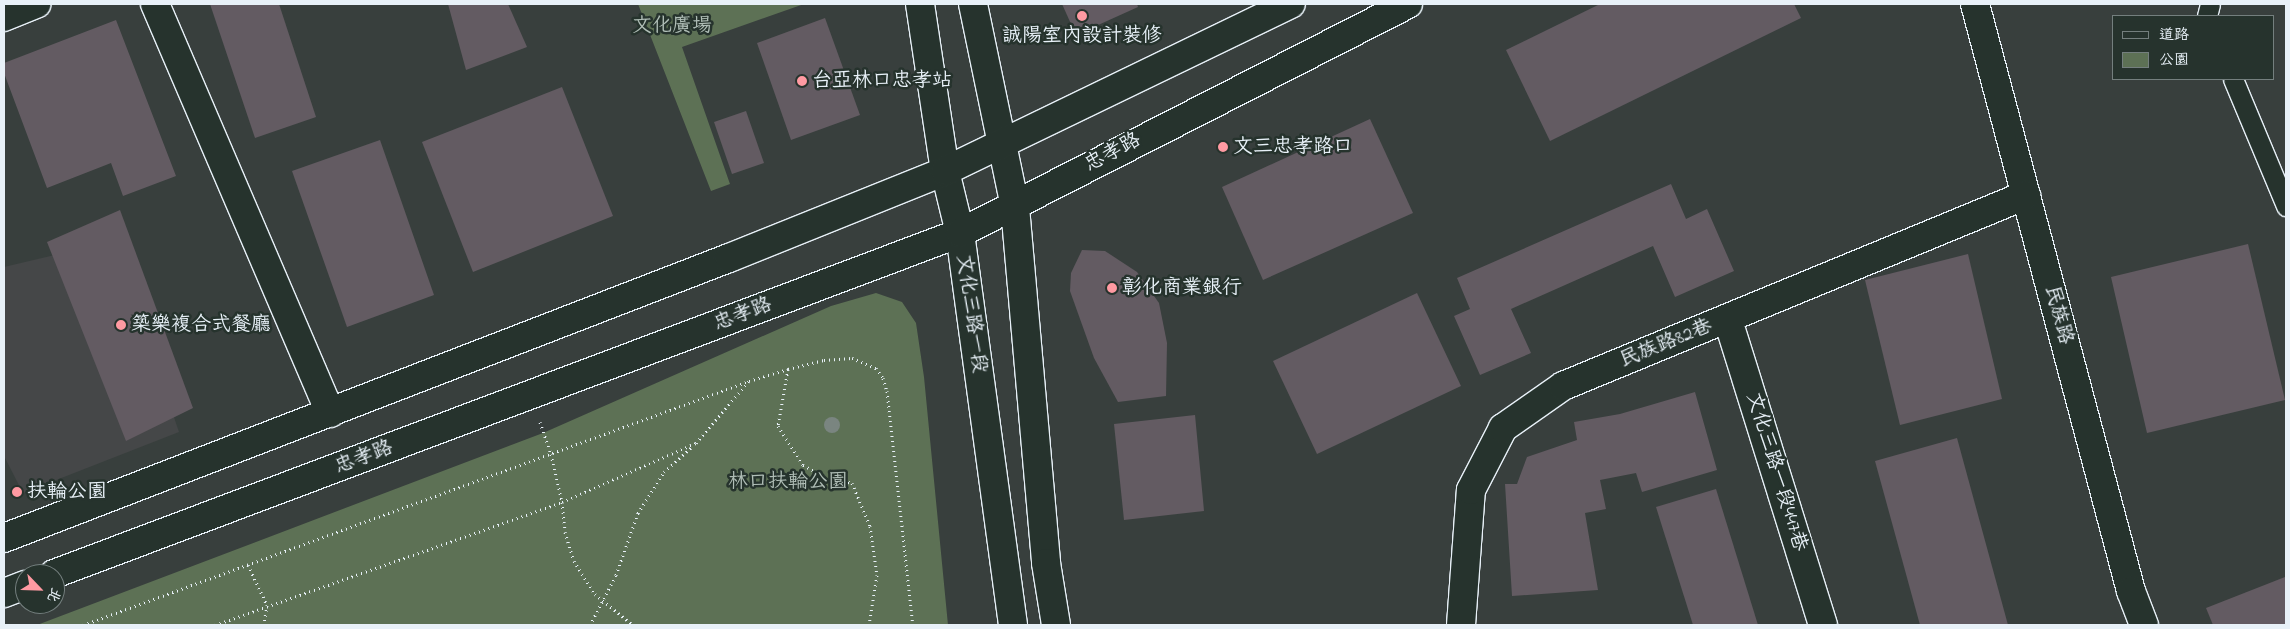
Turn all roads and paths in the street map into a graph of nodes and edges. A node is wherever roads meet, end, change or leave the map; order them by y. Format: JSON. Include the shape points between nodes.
{"nodes":[{"id":1,"x":36,"y":4,"type":"edge"},
{"id":2,"x":154,"y":4,"type":"edge"},
{"id":3,"x":920,"y":4,"type":"edge"},
{"id":4,"x":974,"y":4,"type":"edge"},
{"id":5,"x":1290,"y":4,"type":"edge"},
{"id":6,"x":1408,"y":4,"type":"edge"},
{"id":7,"x":1975,"y":4,"type":"edge"},
{"id":8,"x":4,"y":17,"type":"edge"},
{"id":9,"x":2233,"y":80,"type":"edge"},
{"id":10,"x":1003,"y":145,"type":"junction"},
{"id":11,"x":945,"y":171,"type":"junction"},
{"id":12,"x":2026,"y":195,"type":"junction"},
{"id":13,"x":1015,"y":206,"type":"junction"},
{"id":14,"x":2286,"y":206,"type":"edge"},
{"id":15,"x":960,"y":233,"type":"junction"},
{"id":16,"x":1728,"y":320,"type":"junction"},
{"id":17,"x":788,"y":369,"type":"junction"},
{"id":18,"x":750,"y":381,"type":"junction"},
{"id":19,"x":330,"y":414,"type":"junction"},
{"id":20,"x":696,"y":443,"type":"junction"},
{"id":21,"x":551,"y":454,"type":"junction"},
{"id":22,"x":562,"y":502,"type":"junction"},
{"id":23,"x":4,"y":538,"type":"edge"},
{"id":24,"x":248,"y":565,"type":"junction"},
{"id":25,"x":65,"y":570,"type":"edge"},
{"id":26,"x":604,"y":601,"type":"junction"},
{"id":27,"x":267,"y":605,"type":"junction"},
{"id":28,"x":82,"y":625,"type":"edge"},
{"id":29,"x":215,"y":625,"type":"edge"},
{"id":30,"x":264,"y":625,"type":"edge"},
{"id":31,"x":590,"y":625,"type":"edge"},
{"id":32,"x":633,"y":625,"type":"edge"},
{"id":33,"x":869,"y":625,"type":"edge"},
{"id":34,"x":913,"y":625,"type":"edge"},
{"id":35,"x":1013,"y":625,"type":"edge"},
{"id":36,"x":1056,"y":625,"type":"edge"},
{"id":37,"x":1461,"y":625,"type":"edge"},
{"id":38,"x":1823,"y":625,"type":"edge"},
{"id":39,"x":2144,"y":625,"type":"edge"}],
"edges":[{"from":1,"to":8,"type":"street"},
{"from":2,"to":19,"type":"street"},
{"from":3,"to":11,"type":"street","name":"文化三路一段"},
{"from":4,"to":10,"type":"street"},
{"from":5,"to":10,"type":"street"},
{"from":6,"to":13,"type":"street","name":"忠孝路","via":[[1138,139]]},
{"from":7,"to":12,"type":"street","name":"民族路"},
{"from":9,"to":14,"type":"lane"},
{"from":10,"to":11,"type":"street"},
{"from":10,"to":13,"type":"street"},
{"from":11,"to":15,"type":"street","name":"文化三路一段"},
{"from":11,"to":19,"type":"street"},
{"from":12,"to":16,"type":"street","name":"民族路82巷"},
{"from":12,"to":39,"type":"street","name":"民族路","via":[[2131,591]]},
{"from":13,"to":15,"type":"street","name":"忠孝路"},
{"from":13,"to":36,"type":"street","via":[[1046,563]]},
{"from":15,"to":25,"type":"street","name":"忠孝路"},
{"from":15,"to":35,"type":"street","name":"文化三路一段"},
{"from":16,"to":37,"type":"street","name":"民族路82巷","via":[[1563,386],[1503,428],[1471,490]]},
{"from":16,"to":38,"type":"street","name":"文化三路一段447巷"},
{"from":17,"to":18,"type":"path"},
{"from":17,"to":33,"type":"path","via":[[778,426],[803,465],[824,476],[852,483],[870,526],[877,575]]},
{"from":17,"to":34,"type":"path","via":[[824,360],[852,358],[876,368],[883,378],[888,398]]},
{"from":18,"to":20,"type":"path"},
{"from":18,"to":21,"type":"path"},
{"from":19,"to":23,"type":"street"},
{"from":20,"to":22,"type":"path"},
{"from":20,"to":26,"type":"path","via":[[664,472],[638,513]]},
{"from":21,"to":22,"type":"path"},
{"from":21,"to":24,"type":"path"},
{"from":22,"to":26,"type":"path","via":[[565,532],[574,561],[595,594]]},
{"from":22,"to":27,"type":"path"},
{"from":24,"to":27,"type":"path"},
{"from":24,"to":28,"type":"path"},
{"from":26,"to":31,"type":"path"},
{"from":26,"to":32,"type":"path"},
{"from":27,"to":29,"type":"path"},
{"from":27,"to":30,"type":"path"}]}
